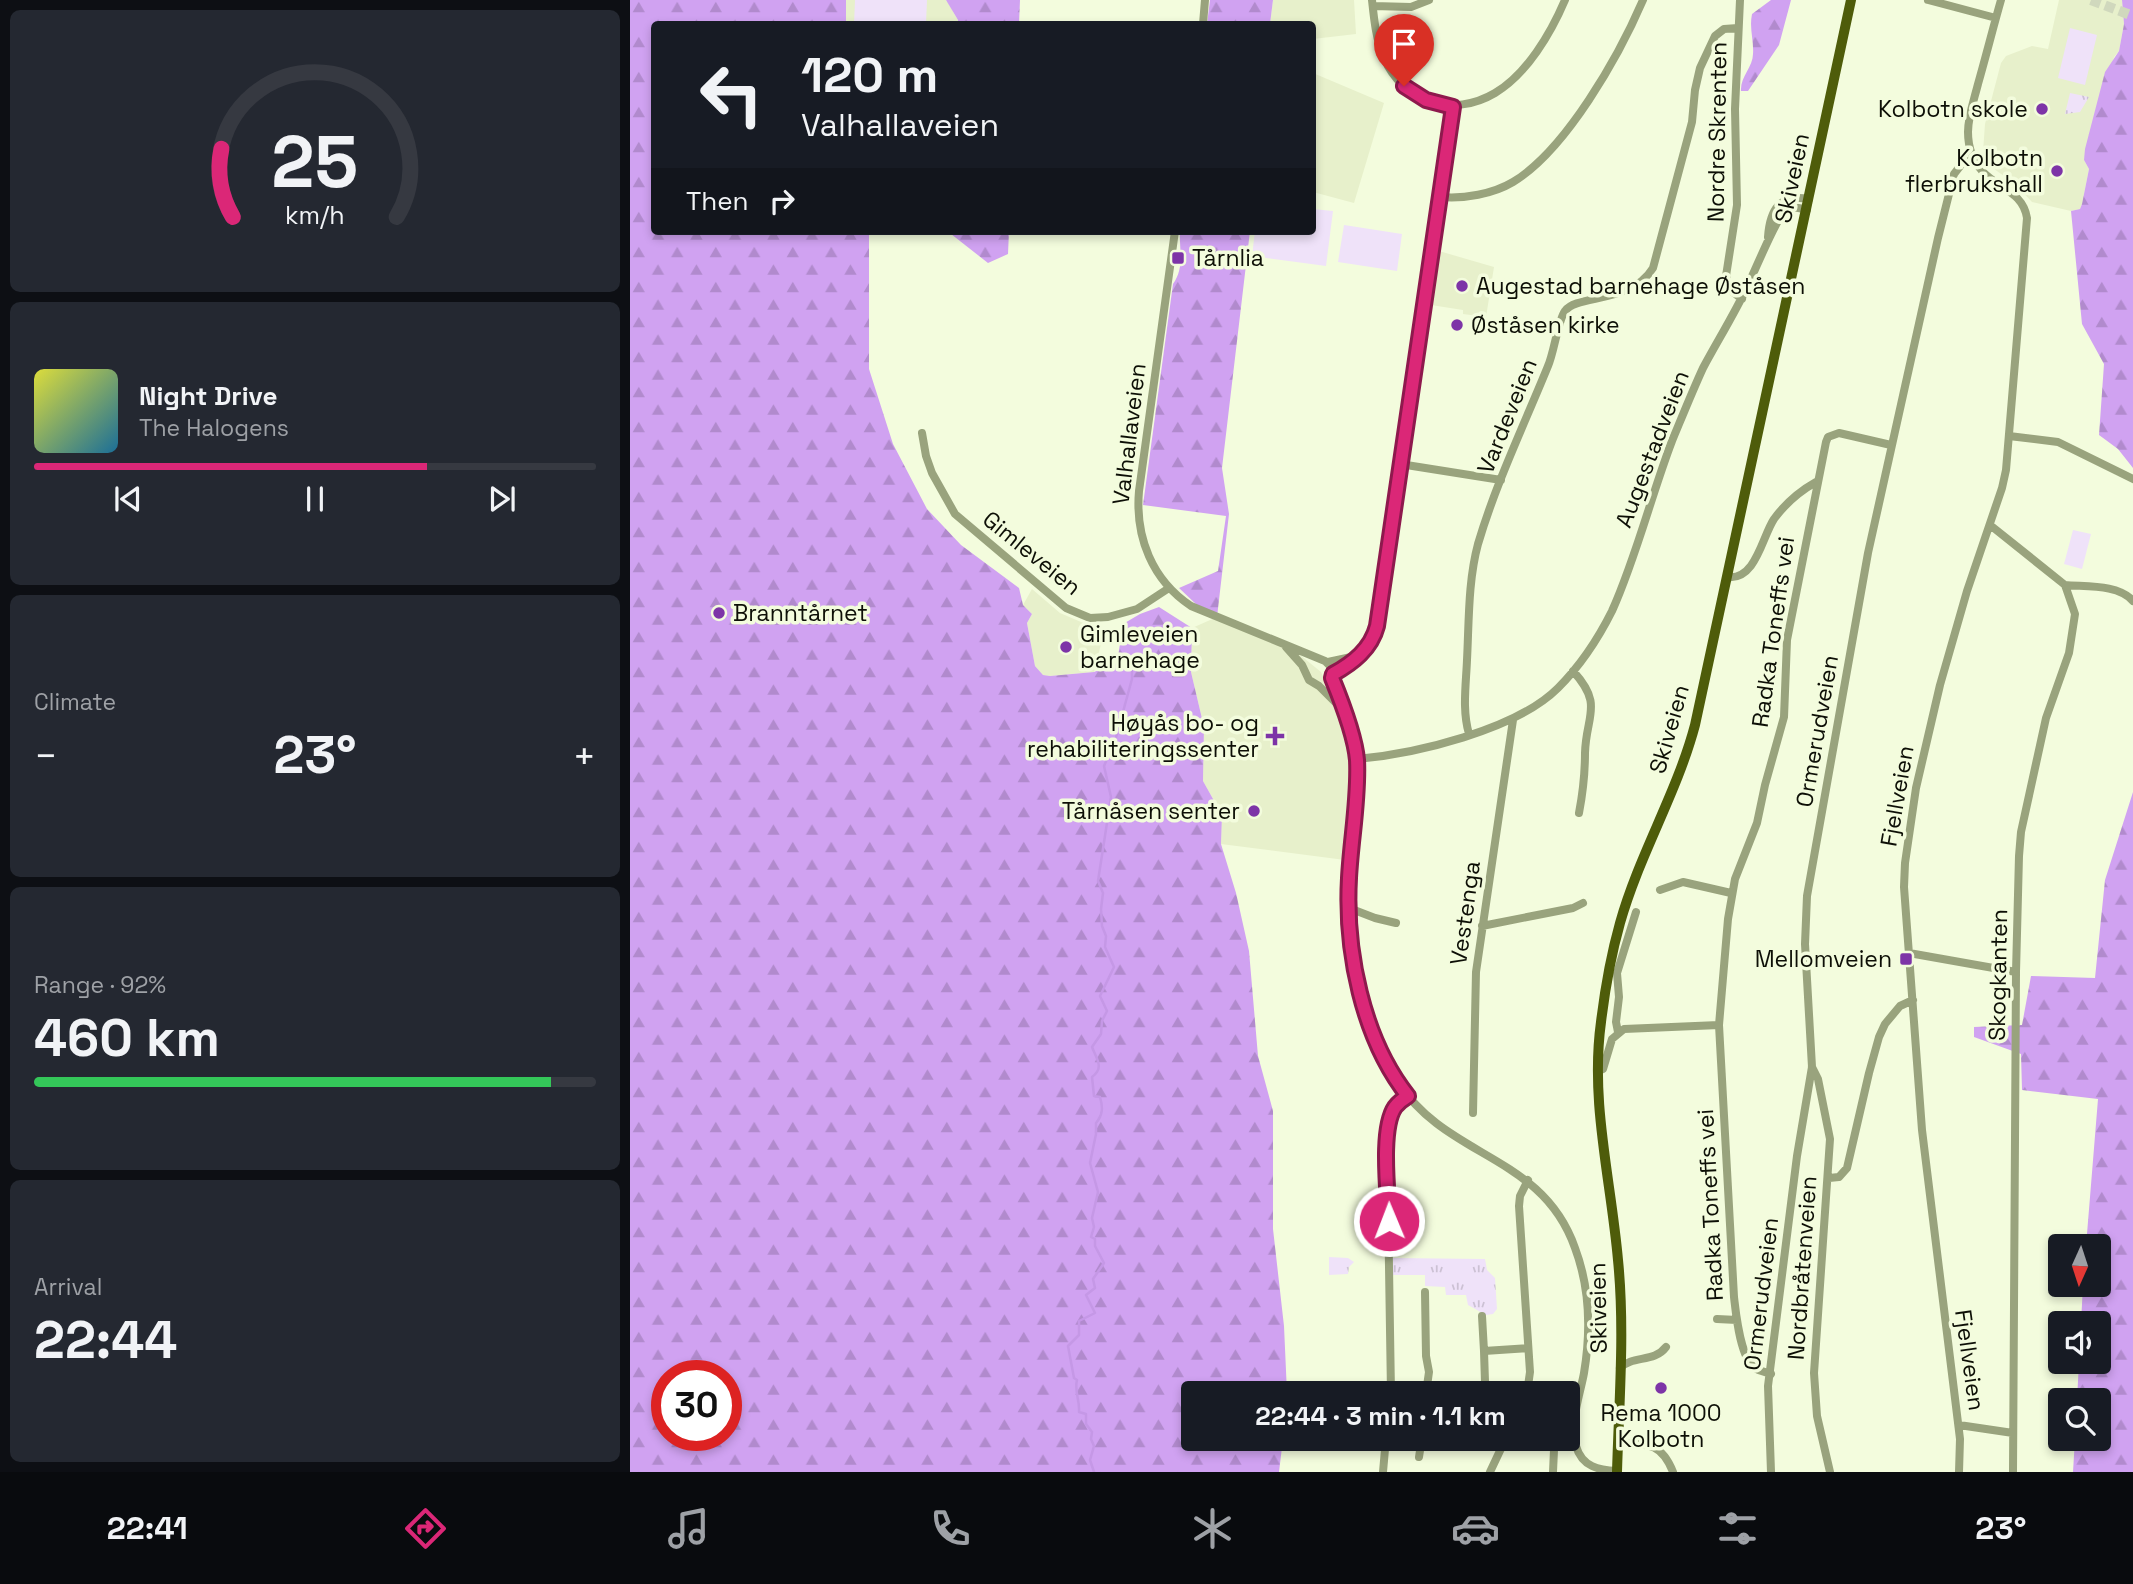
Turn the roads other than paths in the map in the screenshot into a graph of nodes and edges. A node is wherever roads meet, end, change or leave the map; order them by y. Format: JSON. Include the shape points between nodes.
{"nodes":[{"id":1,"x":1205,"y":0,"type":"edge"},
{"id":2,"x":1429,"y":0,"type":"edge"},
{"id":3,"x":1565,"y":0,"type":"edge"},
{"id":4,"x":1643,"y":0,"type":"edge"},
{"id":5,"x":1740,"y":0,"type":"edge"},
{"id":6,"x":1851,"y":0,"type":"edge"},
{"id":7,"x":1928,"y":0,"type":"edge"},
{"id":8,"x":2001,"y":0,"type":"edge"},
{"id":9,"x":1372,"y":3,"type":"edge"},
{"id":10,"x":1996,"y":18,"type":"junction"},
{"id":11,"x":1203,"y":21,"type":"edge"},
{"id":12,"x":1738,"y":28,"type":"junction"},
{"id":13,"x":1453,"y":107,"type":"junction"},
{"id":14,"x":1973,"y":159,"type":"junction"},
{"id":15,"x":1440,"y":197,"type":"junction"},
{"id":16,"x":1808,"y":204,"type":"junction"},
{"id":17,"x":1174,"y":235,"type":"edge"},
{"id":18,"x":1742,"y":299,"type":"junction"},
{"id":19,"x":922,"y":433,"type":"dead end"},
{"id":20,"x":2009,"y":436,"type":"junction"},
{"id":21,"x":1891,"y":445,"type":"junction"},
{"id":22,"x":1400,"y":464,"type":"junction"},
{"id":23,"x":2133,"y":479,"type":"edge"},
{"id":24,"x":1501,"y":480,"type":"junction"},
{"id":25,"x":1816,"y":482,"type":"junction"},
{"id":26,"x":1990,"y":525,"type":"junction"},
{"id":27,"x":1728,"y":577,"type":"junction"},
{"id":28,"x":2065,"y":585,"type":"junction"},
{"id":29,"x":1169,"y":589,"type":"junction"},
{"id":30,"x":2133,"y":601,"type":"edge"},
{"id":31,"x":1285,"y":646,"type":"junction"},
{"id":32,"x":1359,"y":655,"type":"junction"},
{"id":33,"x":1318,"y":660,"type":"junction"},
{"id":34,"x":1328,"y":662,"type":"junction"},
{"id":35,"x":1573,"y":671,"type":"junction"},
{"id":36,"x":1307,"y":673,"type":"junction"},
{"id":37,"x":1332,"y":676,"type":"junction"},
{"id":38,"x":1319,"y":686,"type":"junction"},
{"id":39,"x":1341,"y":708,"type":"junction"},
{"id":40,"x":1513,"y":720,"type":"junction"},
{"id":41,"x":1469,"y":734,"type":"junction"},
{"id":42,"x":1357,"y":759,"type":"junction"},
{"id":43,"x":1579,"y":813,"type":"dead end"},
{"id":44,"x":1660,"y":890,"type":"dead end"},
{"id":45,"x":1731,"y":893,"type":"junction"},
{"id":46,"x":1583,"y":903,"type":"dead end"},
{"id":47,"x":1349,"y":908,"type":"junction"},
{"id":48,"x":1636,"y":912,"type":"dead end"},
{"id":49,"x":1396,"y":923,"type":"dead end"},
{"id":50,"x":1482,"y":926,"type":"junction"},
{"id":51,"x":1909,"y":953,"type":"junction"},
{"id":52,"x":2016,"y":972,"type":"junction"},
{"id":53,"x":1913,"y":1000,"type":"junction"},
{"id":54,"x":1719,"y":1025,"type":"junction"},
{"id":55,"x":1618,"y":1032,"type":"junction"},
{"id":56,"x":1812,"y":1067,"type":"junction"},
{"id":57,"x":1597,"y":1072,"type":"junction"},
{"id":58,"x":1408,"y":1096,"type":"junction"},
{"id":59,"x":1473,"y":1113,"type":"dead end"},
{"id":60,"x":1829,"y":1178,"type":"junction"},
{"id":61,"x":1528,"y":1180,"type":"junction"},
{"id":62,"x":1425,"y":1292,"type":"dead end"},
{"id":63,"x":1482,"y":1316,"type":"dead end"},
{"id":64,"x":1717,"y":1319,"type":"dead end"},
{"id":65,"x":1737,"y":1320,"type":"junction"},
{"id":66,"x":1528,"y":1348,"type":"junction"},
{"id":67,"x":1667,"y":1348,"type":"dead end"},
{"id":68,"x":1484,"y":1350,"type":"junction"},
{"id":69,"x":1620,"y":1369,"type":"junction"},
{"id":70,"x":1771,"y":1374,"type":"junction"},
{"id":71,"x":1391,"y":1381,"type":"edge"},
{"id":72,"x":1428,"y":1381,"type":"edge"},
{"id":73,"x":1485,"y":1381,"type":"edge"},
{"id":74,"x":1529,"y":1381,"type":"edge"},
{"id":75,"x":1580,"y":1385,"type":"edge"},
{"id":76,"x":1959,"y":1425,"type":"junction"},
{"id":77,"x":2013,"y":1433,"type":"junction"},
{"id":78,"x":1618,"y":1443,"type":"junction"},
{"id":79,"x":1385,"y":1451,"type":"edge"},
{"id":80,"x":1420,"y":1451,"type":"edge"},
{"id":81,"x":1500,"y":1451,"type":"edge"},
{"id":82,"x":1554,"y":1451,"type":"edge"},
{"id":83,"x":1577,"y":1451,"type":"edge"},
{"id":84,"x":1419,"y":1457,"type":"dead end"},
{"id":85,"x":1617,"y":1471,"type":"edge"},
{"id":86,"x":1383,"y":1472,"type":"edge"},
{"id":87,"x":1490,"y":1472,"type":"edge"},
{"id":88,"x":1553,"y":1472,"type":"edge"},
{"id":89,"x":1673,"y":1472,"type":"edge"},
{"id":90,"x":1771,"y":1472,"type":"edge"},
{"id":91,"x":1830,"y":1472,"type":"edge"},
{"id":92,"x":1959,"y":1472,"type":"edge"},
{"id":93,"x":2013,"y":1472,"type":"edge"}],
"edges":[{"from":1,"to":11,"type":"street"},
{"from":2,"to":9,"type":"street","via":[[1411,6]]},
{"from":3,"to":13,"type":"street","via":[[1552,26],[1510,83],[1481,100]]},
{"from":4,"to":15,"type":"street","via":[[1593,94],[1537,162],[1513,182],[1484,193]]},
{"from":5,"to":12,"type":"street","name":"Nordre Skrenten"},
{"from":6,"to":16,"type":"main road","name":"Skiveien"},
{"from":7,"to":10,"type":"street"},
{"from":8,"to":10,"type":"street"},
{"from":9,"to":13,"type":"street","via":[[1392,74],[1419,97]]},
{"from":10,"to":14,"type":"street","via":[[1969,123]]},
{"from":12,"to":18,"type":"street","name":"Nordre Skrenten","via":[[1737,205],[1726,276],[1730,289]]},
{"from":12,"to":24,"type":"street","name":"Vardeveien","via":[[1724,29],[1715,36],[1700,68],[1687,144],[1653,268],[1642,282],[1626,291],[1566,309],[1553,355]]},
{"from":13,"to":15,"type":"street"},
{"from":14,"to":20,"type":"street","name":"Fjellveien","via":[[2017,197],[2026,218]]},
{"from":14,"to":21,"type":"street","name":"Ormerudveien","via":[[1957,168],[1952,177]]},
{"from":15,"to":22,"type":"street"},
{"from":16,"to":18,"type":"street","name":"Augestadveien","via":[[1787,209],[1780,217]]},
{"from":16,"to":27,"type":"main road","name":"Skiveien"},
{"from":17,"to":29,"type":"street","name":"Valhallaveien","via":[[1137,511],[1146,550]]},
{"from":18,"to":35,"type":"street","name":"Augestadveien","via":[[1706,362],[1680,423],[1613,609]]},
{"from":19,"to":29,"type":"street","name":"Gimleveien","via":[[932,473],[955,514],[1066,607],[1090,618],[1112,617],[1137,609]]},
{"from":20,"to":23,"type":"street","via":[[2058,442]]},
{"from":20,"to":26,"type":"street","name":"Fjellveien","via":[[2004,478]]},
{"from":21,"to":25,"type":"street","name":"Radka Toneffs vei","via":[[1833,434],[1826,442]]},
{"from":21,"to":56,"type":"street","name":"Ormerudveien","via":[[1805,912]]},
{"from":22,"to":24,"type":"street"},
{"from":22,"to":32,"type":"street","via":[[1377,626]]},
{"from":24,"to":41,"type":"street","name":"Vardeveien","via":[[1474,568],[1465,711]]},
{"from":25,"to":27,"type":"street","via":[[1777,516],[1743,574]]},
{"from":25,"to":45,"type":"street","name":"Radka Toneffs vei","via":[[1787,640],[1784,717],[1757,822]]},
{"from":26,"to":28,"type":"street"},
{"from":26,"to":51,"type":"street","name":"Fjellveien","via":[[1950,648],[1916,788],[1905,863]]},
{"from":27,"to":57,"type":"main road","name":"Skiveien","via":[[1687,754],[1620,923],[1601,1021]]},
{"from":28,"to":30,"type":"street","via":[[2111,589]]},
{"from":28,"to":52,"type":"street","name":"Skogkanten","via":[[2075,614],[2074,633],[2046,718],[2021,832]]},
{"from":29,"to":31,"type":"street","name":"Valhallaveien","via":[[1201,611]]},
{"from":31,"to":33,"type":"street","name":"Valhallaveien"},
{"from":31,"to":36,"type":"street","name":"Valhallaveien"},
{"from":32,"to":34,"type":"street"},
{"from":32,"to":37,"type":"street"},
{"from":33,"to":34,"type":"street"},
{"from":33,"to":36,"type":"street","via":[[1310,664]]},
{"from":34,"to":37,"type":"street"},
{"from":35,"to":40,"type":"street","name":"Augestadveien","via":[[1537,706]]},
{"from":35,"to":43,"type":"street","via":[[1587,687],[1592,705]]},
{"from":36,"to":38,"type":"street"},
{"from":37,"to":38,"type":"street"},
{"from":37,"to":39,"type":"street"},
{"from":38,"to":39,"type":"street"},
{"from":39,"to":42,"type":"street"},
{"from":40,"to":41,"type":"street","name":"Augestadveien"},
{"from":40,"to":50,"type":"street","name":"Vestenga"},
{"from":41,"to":42,"type":"street","name":"Augestadveien"},
{"from":42,"to":47,"type":"street"},
{"from":44,"to":45,"type":"street","via":[[1683,883]]},
{"from":45,"to":54,"type":"street","name":"Radka Toneffs vei"},
{"from":46,"to":50,"type":"street"},
{"from":47,"to":49,"type":"street"},
{"from":47,"to":58,"type":"street","via":[[1353,956],[1365,1008],[1382,1055]]},
{"from":48,"to":55,"type":"street","via":[[1617,973]]},
{"from":50,"to":59,"type":"street","name":"Vestenga","via":[[1474,998]]},
{"from":51,"to":52,"type":"street"},
{"from":51,"to":53,"type":"street","name":"Fjellveien"},
{"from":52,"to":77,"type":"street","name":"Skogkanten"},
{"from":53,"to":60,"type":"street","via":[[1900,1006],[1885,1024],[1847,1168],[1839,1177]]},
{"from":53,"to":76,"type":"street","name":"Fjellveien","via":[[1922,1130]]},
{"from":54,"to":55,"type":"street","via":[[1634,1027]]},
{"from":54,"to":65,"type":"street","name":"Radka Toneffs vei"},
{"from":55,"to":57,"type":"street"},
{"from":56,"to":60,"type":"street","name":"Nordbråtenveien","via":[[1827,1116]]},
{"from":56,"to":70,"type":"street","name":"Ormerudveien"},
{"from":57,"to":69,"type":"main road","name":"Skiveien","via":[[1619,1263]]},
{"from":58,"to":61,"type":"street","via":[[1441,1128]]},
{"from":58,"to":71,"type":"street","via":[[1394,1109],[1387,1141]]},
{"from":60,"to":91,"type":"street","name":"Nordbråtenveien","via":[[1814,1373],[1817,1416]]},
{"from":61,"to":66,"type":"street","via":[[1519,1206]]},
{"from":61,"to":75,"type":"street","via":[[1563,1222],[1584,1281],[1588,1339]]},
{"from":62,"to":72,"type":"street"},
{"from":63,"to":68,"type":"street"},
{"from":64,"to":65,"type":"street"},
{"from":65,"to":70,"type":"street","name":"Radka Toneffs vei","via":[[1751,1365]]},
{"from":66,"to":68,"type":"street"},
{"from":66,"to":74,"type":"street"},
{"from":67,"to":69,"type":"street"},
{"from":68,"to":73,"type":"street"},
{"from":69,"to":78,"type":"main road","name":"Skiveien"},
{"from":70,"to":90,"type":"street","name":"Ormerudveien"},
{"from":76,"to":77,"type":"street"},
{"from":76,"to":92,"type":"street","name":"Fjellveien"},
{"from":77,"to":93,"type":"street","name":"Skogkanten"},
{"from":78,"to":85,"type":"main road","name":"Skiveien"},
{"from":78,"to":89,"type":"street","via":[[1656,1448]]},
{"from":79,"to":86,"type":"street"},
{"from":80,"to":84,"type":"street"},
{"from":81,"to":87,"type":"street"},
{"from":82,"to":88,"type":"street"},
{"from":83,"to":85,"type":"street","via":[[1597,1469]]}]}
